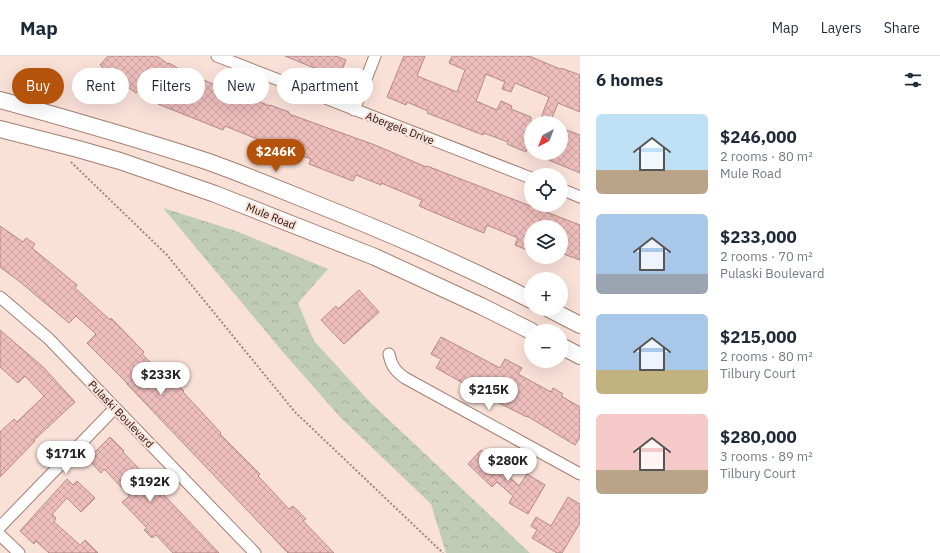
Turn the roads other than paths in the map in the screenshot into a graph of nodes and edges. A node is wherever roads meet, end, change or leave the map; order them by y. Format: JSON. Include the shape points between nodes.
{"nodes":[{"id":1,"x":375,"y":56,"type":"edge"},
{"id":2,"x":222,"y":57,"type":"edge"},
{"id":3,"x":0,"y":100,"type":"edge"},
{"id":4,"x":354,"y":110,"type":"junction"},
{"id":5,"x":0,"y":129,"type":"edge"},
{"id":6,"x":524,"y":175,"type":"edge"},
{"id":7,"x":568,"y":193,"type":"edge"},
{"id":8,"x":580,"y":197,"type":"edge"},
{"id":9,"x":524,"y":296,"type":"edge"},
{"id":10,"x":0,"y":297,"type":"edge"},
{"id":11,"x":563,"y":316,"type":"edge"},
{"id":12,"x":580,"y":325,"type":"edge"},
{"id":13,"x":524,"y":328,"type":"edge"},
{"id":14,"x":568,"y":350,"type":"edge"},
{"id":15,"x":389,"y":354,"type":"dead end"},
{"id":16,"x":580,"y":356,"type":"edge"},
{"id":17,"x":115,"y":408,"type":"junction"},
{"id":18,"x":580,"y":474,"type":"edge"},
{"id":19,"x":0,"y":527,"type":"edge"},
{"id":20,"x":0,"y":535,"type":"edge"},
{"id":21,"x":19,"y":553,"type":"edge"},
{"id":22,"x":255,"y":553,"type":"edge"}],
"edges":[{"from":1,"to":4,"type":"street"},
{"from":2,"to":4,"type":"street","name":"Abergele Drive"},
{"from":3,"to":9,"type":"main road","via":[[245,175],[381,230]]},
{"from":4,"to":6,"type":"street","name":"Abergele Drive"},
{"from":5,"to":13,"type":"main road","name":"Mule Road","via":[[113,159],[215,194],[375,257]]},
{"from":7,"to":8,"type":"street"},
{"from":10,"to":17,"type":"street","name":"Pulaski Boulevard","via":[[49,339]]},
{"from":11,"to":12,"type":"main road"},
{"from":14,"to":16,"type":"main road"},
{"from":15,"to":18,"type":"street","via":[[393,367],[405,378]]},
{"from":17,"to":19,"type":"street"},
{"from":17,"to":22,"type":"street","name":"Pulaski Boulevard"},
{"from":20,"to":21,"type":"street"}]}
